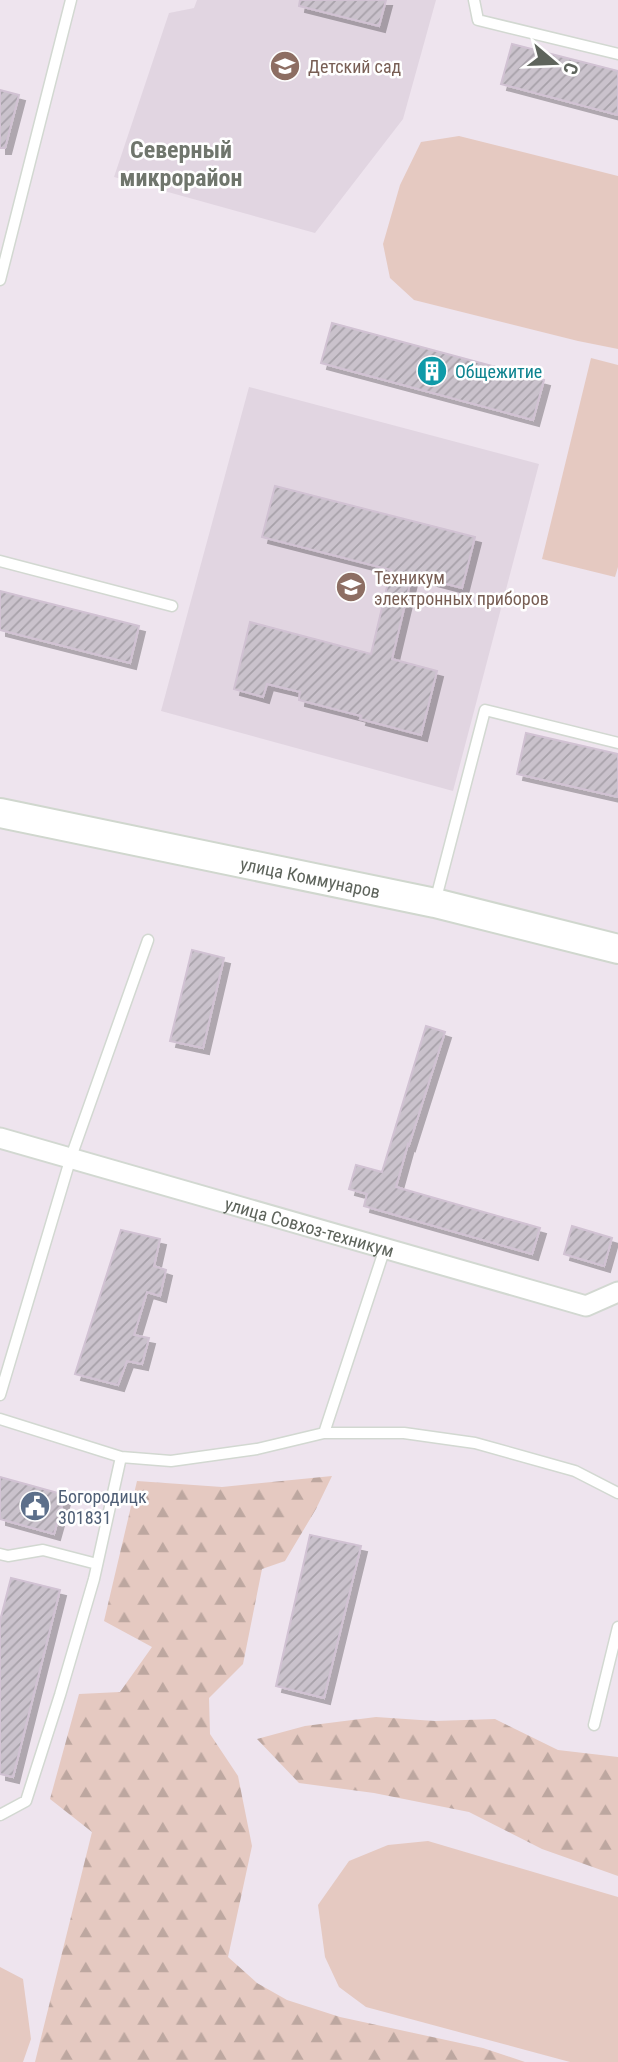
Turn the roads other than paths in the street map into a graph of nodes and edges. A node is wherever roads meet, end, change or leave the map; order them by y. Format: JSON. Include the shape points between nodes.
{"nodes":[{"id":1,"x":71,"y":0,"type":"edge"},
{"id":2,"x":474,"y":0,"type":"edge"},
{"id":3,"x":618,"y":54,"type":"edge"},
{"id":4,"x":0,"y":280,"type":"edge"},
{"id":5,"x":0,"y":561,"type":"edge"},
{"id":6,"x":172,"y":606,"type":"dead end"},
{"id":7,"x":618,"y":743,"type":"edge"},
{"id":8,"x":0,"y":813,"type":"edge"},
{"id":9,"x":435,"y":903,"type":"junction"},
{"id":10,"x":148,"y":940,"type":"dead end"},
{"id":11,"x":618,"y":948,"type":"edge"},
{"id":12,"x":0,"y":1139,"type":"edge"},
{"id":13,"x":71,"y":1157,"type":"junction"},
{"id":14,"x":385,"y":1248,"type":"junction"},
{"id":15,"x":618,"y":1292,"type":"edge"},
{"id":16,"x":0,"y":1395,"type":"edge"},
{"id":17,"x":0,"y":1419,"type":"edge"},
{"id":18,"x":324,"y":1433,"type":"junction"},
{"id":19,"x":121,"y":1457,"type":"junction"},
{"id":20,"x":618,"y":1493,"type":"edge"},
{"id":21,"x":0,"y":1554,"type":"edge"},
{"id":22,"x":97,"y":1564,"type":"junction"},
{"id":23,"x":618,"y":1627,"type":"edge"},
{"id":24,"x":594,"y":1725,"type":"dead end"},
{"id":25,"x":0,"y":1815,"type":"edge"}],
"edges":[{"from":1,"to":4,"type":"lane"},
{"from":2,"to":3,"type":"lane","via":[[478,20]]},
{"from":5,"to":6,"type":"lane"},
{"from":7,"to":9,"type":"lane","via":[[485,710]]},
{"from":8,"to":9,"type":"main road","name":"улица Коммунаров"},
{"from":9,"to":11,"type":"main road","name":"улица Коммунаров"},
{"from":10,"to":13,"type":"lane"},
{"from":12,"to":13,"type":"street","name":"улица Совхоз-техникум"},
{"from":13,"to":14,"type":"street","name":"улица Совхоз-техникум"},
{"from":13,"to":16,"type":"lane"},
{"from":14,"to":15,"type":"street","name":"улица Совхоз-техникум","via":[[586,1306]]},
{"from":14,"to":18,"type":"lane"},
{"from":17,"to":19,"type":"lane"},
{"from":18,"to":19,"type":"lane","via":[[257,1449],[171,1461]]},
{"from":18,"to":20,"type":"lane","via":[[404,1433],[475,1443],[575,1471]]},
{"from":19,"to":22,"type":"lane"},
{"from":21,"to":22,"type":"lane","via":[[43,1550]]},
{"from":22,"to":25,"type":"lane","via":[[26,1801]]},
{"from":23,"to":24,"type":"lane"}]}
